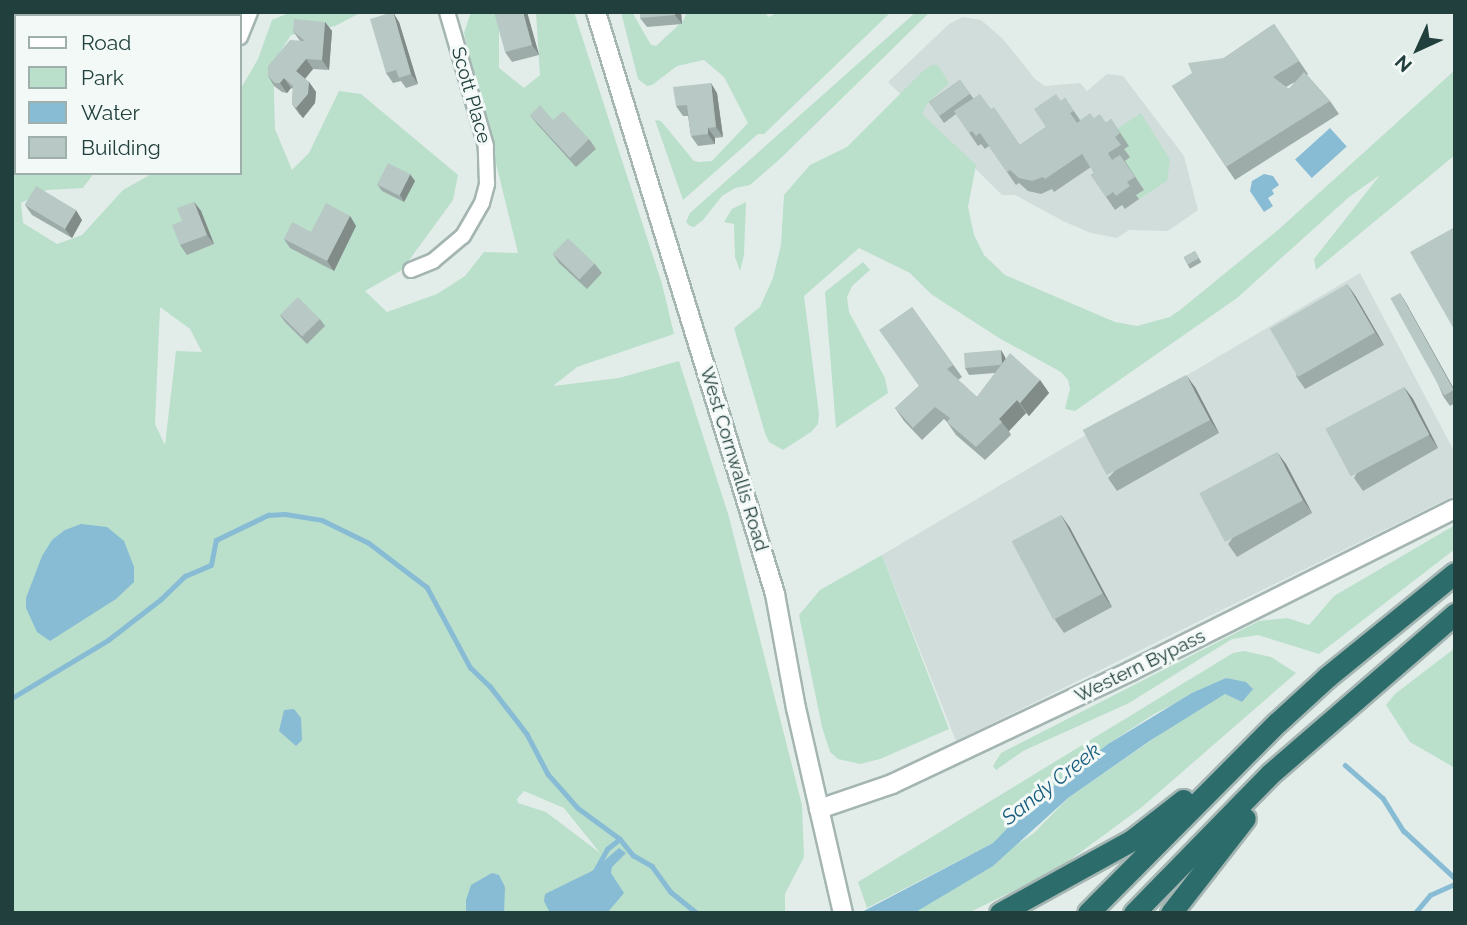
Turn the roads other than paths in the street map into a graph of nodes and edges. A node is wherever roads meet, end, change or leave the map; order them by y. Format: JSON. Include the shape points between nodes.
{"nodes":[{"id":1,"x":250,"y":12,"type":"edge"},
{"id":2,"x":447,"y":12,"type":"edge"},
{"id":3,"x":596,"y":12,"type":"edge"},
{"id":4,"x":242,"y":32,"type":"edge"},
{"id":5,"x":411,"y":270,"type":"dead end"},
{"id":6,"x":1455,"y":509,"type":"edge"},
{"id":7,"x":1455,"y":573,"type":"edge"},
{"id":8,"x":1455,"y":614,"type":"edge"},
{"id":9,"x":1278,"y":722,"type":"junction"},
{"id":10,"x":1270,"y":774,"type":"junction"},
{"id":11,"x":819,"y":808,"type":"junction"},
{"id":12,"x":843,"y":913,"type":"edge"},
{"id":13,"x":1000,"y":913,"type":"edge"},
{"id":14,"x":1087,"y":913,"type":"edge"},
{"id":15,"x":1134,"y":913,"type":"edge"},
{"id":16,"x":1171,"y":913,"type":"edge"}],
"edges":[{"from":1,"to":4,"type":"street"},
{"from":2,"to":5,"type":"street","name":"Scott Place","via":[[486,146],[487,184],[478,212],[463,236],[433,261]]},
{"from":3,"to":11,"type":"street","name":"West Cornwallis Road","via":[[775,594]]},
{"from":6,"to":11,"type":"street","name":"Western Bypass","via":[[892,784]]},
{"from":7,"to":9,"type":"highway"},
{"from":8,"to":10,"type":"highway"},
{"from":9,"to":13,"type":"highway","via":[[1132,839]]},
{"from":9,"to":14,"type":"highway"},
{"from":10,"to":15,"type":"highway"},
{"from":10,"to":16,"type":"highway","via":[[1254,808]]},
{"from":11,"to":12,"type":"street","name":"West Cornwallis Road"}]}
